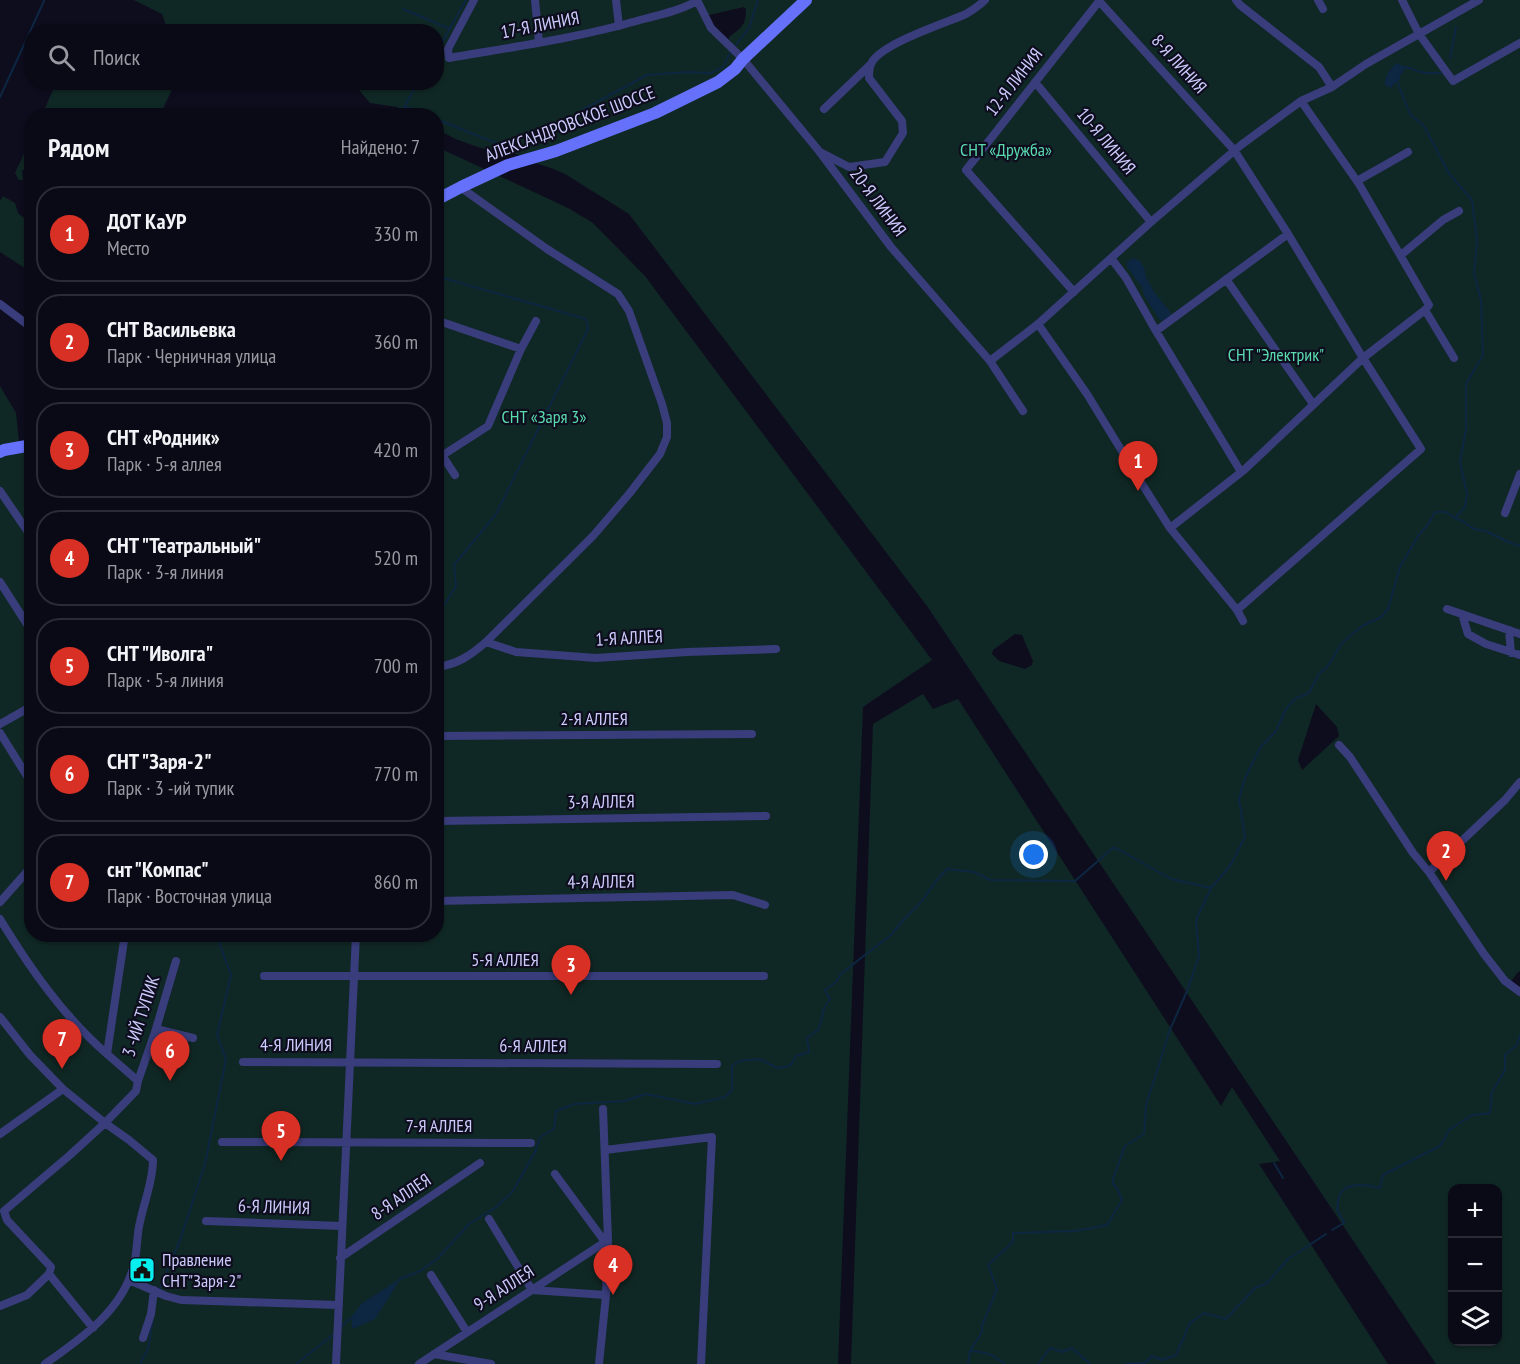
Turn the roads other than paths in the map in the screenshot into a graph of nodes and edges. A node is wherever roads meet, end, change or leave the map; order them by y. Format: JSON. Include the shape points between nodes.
{"nodes":[{"id":1,"x":474,"y":0,"type":"edge"},
{"id":2,"x":535,"y":0,"type":"edge"},
{"id":3,"x":616,"y":0,"type":"edge"},
{"id":4,"x":806,"y":0,"type":"edge"},
{"id":5,"x":985,"y":0,"type":"edge"},
{"id":6,"x":1099,"y":0,"type":"edge"},
{"id":7,"x":1236,"y":0,"type":"edge"},
{"id":8,"x":1318,"y":0,"type":"edge"},
{"id":9,"x":1402,"y":0,"type":"edge"},
{"id":10,"x":1479,"y":0,"type":"edge"},
{"id":11,"x":697,"y":1,"type":"edge"},
{"id":12,"x":1323,"y":9,"type":"dead end"},
{"id":13,"x":619,"y":26,"type":"junction"},
{"id":14,"x":1419,"y":34,"type":"junction"},
{"id":15,"x":539,"y":42,"type":"junction"},
{"id":16,"x":1520,"y":43,"type":"edge"},
{"id":17,"x":743,"y":59,"type":"junction"},
{"id":18,"x":871,"y":65,"type":"junction"},
{"id":19,"x":1035,"y":82,"type":"junction"},
{"id":20,"x":1332,"y":87,"type":"junction"},
{"id":21,"x":1301,"y":101,"type":"junction"},
{"id":22,"x":824,"y":109,"type":"dead end"},
{"id":23,"x":1234,"y":150,"type":"junction"},
{"id":24,"x":819,"y":151,"type":"junction"},
{"id":25,"x":1408,"y":152,"type":"dead end"},
{"id":26,"x":1357,"y":181,"type":"junction"},
{"id":27,"x":460,"y":187,"type":"junction"},
{"id":28,"x":444,"y":196,"type":"edge"},
{"id":29,"x":1459,"y":211,"type":"dead end"},
{"id":30,"x":1151,"y":222,"type":"junction"},
{"id":31,"x":1288,"y":234,"type":"junction"},
{"id":32,"x":1401,"y":255,"type":"junction"},
{"id":33,"x":1111,"y":258,"type":"junction"},
{"id":34,"x":1226,"y":279,"type":"junction"},
{"id":35,"x":1074,"y":292,"type":"junction"},
{"id":36,"x":0,"y":304,"type":"edge"},
{"id":37,"x":1425,"y":310,"type":"junction"},
{"id":38,"x":536,"y":321,"type":"dead end"},
{"id":39,"x":24,"y":322,"type":"edge"},
{"id":40,"x":444,"y":323,"type":"edge"},
{"id":41,"x":1038,"y":324,"type":"junction"},
{"id":42,"x":1156,"y":331,"type":"junction"},
{"id":43,"x":521,"y":349,"type":"junction"},
{"id":44,"x":1363,"y":358,"type":"junction"},
{"id":45,"x":1454,"y":358,"type":"dead end"},
{"id":46,"x":990,"y":361,"type":"junction"},
{"id":47,"x":1313,"y":404,"type":"junction"},
{"id":48,"x":1023,"y":411,"type":"dead end"},
{"id":49,"x":24,"y":446,"type":"edge"},
{"id":50,"x":0,"y":452,"type":"edge"},
{"id":51,"x":444,"y":454,"type":"edge"},
{"id":52,"x":444,"y":457,"type":"edge"},
{"id":53,"x":1241,"y":472,"type":"junction"},
{"id":54,"x":1520,"y":474,"type":"edge"},
{"id":55,"x":455,"y":475,"type":"dead end"},
{"id":56,"x":0,"y":491,"type":"edge"},
{"id":57,"x":1505,"y":513,"type":"dead end"},
{"id":58,"x":24,"y":526,"type":"edge"},
{"id":59,"x":1170,"y":528,"type":"junction"},
{"id":60,"x":0,"y":582,"type":"edge"},
{"id":61,"x":1446,"y":609,"type":"dead end"},
{"id":62,"x":1237,"y":610,"type":"junction"},
{"id":63,"x":1462,"y":614,"type":"junction"},
{"id":64,"x":24,"y":620,"type":"edge"},
{"id":65,"x":1243,"y":621,"type":"dead end"},
{"id":66,"x":1509,"y":630,"type":"junction"},
{"id":67,"x":1520,"y":634,"type":"edge"},
{"id":68,"x":486,"y":642,"type":"junction"},
{"id":69,"x":776,"y":649,"type":"dead end"},
{"id":70,"x":1515,"y":654,"type":"edge"},
{"id":71,"x":444,"y":666,"type":"edge"},
{"id":72,"x":24,"y":710,"type":"edge"},
{"id":73,"x":0,"y":724,"type":"edge"},
{"id":74,"x":0,"y":733,"type":"edge"},
{"id":75,"x":752,"y":734,"type":"dead end"},
{"id":76,"x":444,"y":736,"type":"edge"},
{"id":77,"x":1339,"y":745,"type":"dead end"},
{"id":78,"x":24,"y":771,"type":"edge"},
{"id":79,"x":1520,"y":782,"type":"edge"},
{"id":80,"x":766,"y":816,"type":"dead end"},
{"id":81,"x":444,"y":821,"type":"edge"},
{"id":82,"x":1429,"y":872,"type":"junction"},
{"id":83,"x":24,"y":875,"type":"edge"},
{"id":84,"x":0,"y":902,"type":"edge"},
{"id":85,"x":444,"y":902,"type":"edge"},
{"id":86,"x":765,"y":905,"type":"dead end"},
{"id":87,"x":0,"y":919,"type":"edge"},
{"id":88,"x":124,"y":942,"type":"edge"},
{"id":89,"x":356,"y":942,"type":"edge"},
{"id":90,"x":176,"y":961,"type":"dead end"},
{"id":91,"x":264,"y":976,"type":"dead end"},
{"id":92,"x":354,"y":976,"type":"junction"},
{"id":93,"x":764,"y":976,"type":"dead end"},
{"id":94,"x":1520,"y":992,"type":"edge"},
{"id":95,"x":0,"y":1017,"type":"edge"},
{"id":96,"x":156,"y":1029,"type":"junction"},
{"id":97,"x":193,"y":1038,"type":"dead end"},
{"id":98,"x":107,"y":1054,"type":"junction"},
{"id":99,"x":349,"y":1061,"type":"junction"},
{"id":100,"x":243,"y":1062,"type":"dead end"},
{"id":101,"x":717,"y":1064,"type":"dead end"},
{"id":102,"x":138,"y":1081,"type":"junction"},
{"id":103,"x":63,"y":1089,"type":"junction"},
{"id":104,"x":603,"y":1109,"type":"dead end"},
{"id":105,"x":105,"y":1123,"type":"junction"},
{"id":106,"x":0,"y":1134,"type":"edge"},
{"id":107,"x":222,"y":1142,"type":"dead end"},
{"id":108,"x":347,"y":1143,"type":"junction"},
{"id":109,"x":531,"y":1143,"type":"dead end"},
{"id":110,"x":604,"y":1150,"type":"junction"},
{"id":111,"x":480,"y":1163,"type":"dead end"},
{"id":112,"x":555,"y":1174,"type":"dead end"},
{"id":113,"x":489,"y":1220,"type":"dead end"},
{"id":114,"x":206,"y":1221,"type":"dead end"},
{"id":115,"x":342,"y":1226,"type":"junction"},
{"id":116,"x":607,"y":1241,"type":"junction"},
{"id":117,"x":340,"y":1258,"type":"junction"},
{"id":118,"x":49,"y":1274,"type":"junction"},
{"id":119,"x":431,"y":1275,"type":"dead end"},
{"id":120,"x":129,"y":1280,"type":"junction"},
{"id":121,"x":532,"y":1290,"type":"junction"},
{"id":122,"x":157,"y":1292,"type":"junction"},
{"id":123,"x":606,"y":1295,"type":"junction"},
{"id":124,"x":339,"y":1305,"type":"junction"},
{"id":125,"x":0,"y":1306,"type":"edge"},
{"id":126,"x":93,"y":1328,"type":"junction"},
{"id":127,"x":467,"y":1332,"type":"junction"},
{"id":128,"x":143,"y":1338,"type":"dead end"},
{"id":129,"x":434,"y":1354,"type":"junction"},
{"id":130,"x":49,"y":1363,"type":"edge"},
{"id":131,"x":336,"y":1364,"type":"edge"},
{"id":132,"x":419,"y":1364,"type":"edge"},
{"id":133,"x":491,"y":1364,"type":"edge"},
{"id":134,"x":599,"y":1364,"type":"edge"},
{"id":135,"x":701,"y":1364,"type":"edge"}],
"edges":[{"from":1,"to":15,"type":"street","name":"17-Я ЛИНИЯ","via":[[448,49],[447,60]]},
{"from":2,"to":15,"type":"street"},
{"from":3,"to":13,"type":"street"},
{"from":4,"to":17,"type":"street","name":"АЛЕКСАНДРОВСКОЕ ШОССЕ"},
{"from":5,"to":18,"type":"street","via":[[965,14],[883,51]]},
{"from":6,"to":19,"type":"street","name":"12-Я ЛИНИЯ"},
{"from":6,"to":23,"type":"street","name":"8-Я ЛИНИЯ"},
{"from":7,"to":20,"type":"street","via":[[1319,67]]},
{"from":8,"to":12,"type":"street"},
{"from":9,"to":14,"type":"street"},
{"from":10,"to":14,"type":"street"},
{"from":11,"to":13,"type":"street","name":"17-Я ЛИНИЯ"},
{"from":11,"to":17,"type":"street","name":"20-Я ЛИНИЯ","via":[[711,28]]},
{"from":13,"to":15,"type":"street","name":"17-Я ЛИНИЯ"},
{"from":14,"to":16,"type":"street","via":[[1453,81]]},
{"from":14,"to":20,"type":"street"},
{"from":17,"to":24,"type":"street","name":"20-Я ЛИНИЯ"},
{"from":17,"to":27,"type":"street","name":"АЛЕКСАНДРОВСКОЕ ШОССЕ","via":[[718,82],[655,113],[508,165]]},
{"from":18,"to":22,"type":"street"},
{"from":18,"to":24,"type":"street","via":[[869,78],[902,121],[903,133],[896,146],[885,162],[849,167]]},
{"from":19,"to":30,"type":"street","name":"10-Я ЛИНИЯ"},
{"from":19,"to":35,"type":"street","name":"12-Я ЛИНИЯ","via":[[966,170]]},
{"from":20,"to":21,"type":"street"},
{"from":21,"to":23,"type":"street"},
{"from":21,"to":26,"type":"street"},
{"from":23,"to":30,"type":"street"},
{"from":23,"to":31,"type":"street","name":"8-Я ЛИНИЯ"},
{"from":24,"to":46,"type":"street","name":"20-Я ЛИНИЯ","via":[[891,247]]},
{"from":25,"to":26,"type":"street"},
{"from":26,"to":32,"type":"street"},
{"from":27,"to":28,"type":"street","name":"АЛЕКСАНДРОВСКОЕ ШОССЕ"},
{"from":27,"to":68,"type":"street","via":[[546,249],[618,294],[629,311],[662,404],[668,436],[660,454],[593,536]]},
{"from":29,"to":32,"type":"street"},
{"from":30,"to":33,"type":"street"},
{"from":31,"to":34,"type":"street"},
{"from":31,"to":44,"type":"street","name":"8-Я ЛИНИЯ"},
{"from":32,"to":37,"type":"street","via":[[1429,305]]},
{"from":33,"to":35,"type":"street"},
{"from":33,"to":42,"type":"street"},
{"from":34,"to":42,"type":"street"},
{"from":34,"to":47,"type":"street"},
{"from":35,"to":41,"type":"street"},
{"from":36,"to":39,"type":"street"},
{"from":37,"to":44,"type":"street"},
{"from":37,"to":45,"type":"street"},
{"from":38,"to":43,"type":"street"},
{"from":40,"to":43,"type":"street"},
{"from":41,"to":46,"type":"street"},
{"from":41,"to":59,"type":"street","via":[[1087,394]]},
{"from":42,"to":53,"type":"street"},
{"from":43,"to":51,"type":"street","via":[[488,426]]},
{"from":44,"to":47,"type":"street"},
{"from":44,"to":62,"type":"street","name":"8-Я ЛИНИЯ","via":[[1421,449]]},
{"from":46,"to":48,"type":"street","name":"20-Я ЛИНИЯ"},
{"from":47,"to":53,"type":"street"},
{"from":49,"to":50,"type":"street"},
{"from":52,"to":55,"type":"street"},
{"from":53,"to":59,"type":"street"},
{"from":54,"to":57,"type":"street"},
{"from":56,"to":58,"type":"street"},
{"from":59,"to":62,"type":"street"},
{"from":60,"to":64,"type":"street"},
{"from":61,"to":63,"type":"street"},
{"from":62,"to":65,"type":"street"},
{"from":63,"to":66,"type":"street"},
{"from":63,"to":70,"type":"street","via":[[1468,634]]},
{"from":66,"to":67,"type":"street"},
{"from":66,"to":70,"type":"street"},
{"from":68,"to":69,"type":"street","name":"1-Я АЛЛЕЯ","via":[[516,652],[596,658]]},
{"from":68,"to":71,"type":"street","via":[[468,657]]},
{"from":72,"to":73,"type":"street"},
{"from":74,"to":78,"type":"street"},
{"from":75,"to":76,"type":"street","name":"2-Я АЛЛЕЯ"},
{"from":77,"to":82,"type":"street"},
{"from":79,"to":82,"type":"street"},
{"from":80,"to":81,"type":"street","name":"3-Я АЛЛЕЯ"},
{"from":82,"to":94,"type":"street","via":[[1484,954],[1505,981]]},
{"from":83,"to":84,"type":"street"},
{"from":85,"to":86,"type":"street","name":"4-Я АЛЛЕЯ","via":[[733,895]]},
{"from":87,"to":98,"type":"street","via":[[54,999]]},
{"from":88,"to":98,"type":"street"},
{"from":89,"to":92,"type":"street"},
{"from":90,"to":96,"type":"street","name":"3 -ИЙ ТУПИК"},
{"from":91,"to":92,"type":"street","name":"5-Я АЛЛЕЯ"},
{"from":92,"to":93,"type":"street","name":"5-Я АЛЛЕЯ"},
{"from":92,"to":99,"type":"street"},
{"from":95,"to":103,"type":"street"},
{"from":96,"to":97,"type":"street"},
{"from":96,"to":102,"type":"street","name":"3 -ИЙ ТУПИК"},
{"from":98,"to":102,"type":"street"},
{"from":99,"to":100,"type":"street","name":"4-Я ЛИНИЯ"},
{"from":99,"to":101,"type":"street","name":"6-Я АЛЛЕЯ"},
{"from":99,"to":108,"type":"street"},
{"from":102,"to":105,"type":"street","name":"3 -ИЙ ТУПИК","via":[[136,1091]]},
{"from":103,"to":105,"type":"street"},
{"from":103,"to":106,"type":"street"},
{"from":104,"to":110,"type":"street"},
{"from":105,"to":118,"type":"street","name":"3 -ИЙ ТУПИК","via":[[4,1211],[7,1220],[51,1266]]},
{"from":105,"to":120,"type":"street","via":[[153,1160]]},
{"from":107,"to":108,"type":"street","name":"7-Я АЛЛЕЯ"},
{"from":108,"to":109,"type":"street","name":"7-Я АЛЛЕЯ"},
{"from":108,"to":115,"type":"street"},
{"from":110,"to":116,"type":"street"},
{"from":110,"to":135,"type":"street","via":[[712,1137]]},
{"from":111,"to":117,"type":"street","name":"8-Я АЛЛЕЯ"},
{"from":112,"to":116,"type":"street"},
{"from":113,"to":121,"type":"street"},
{"from":114,"to":115,"type":"street","name":"6-Я ЛИНИЯ"},
{"from":115,"to":117,"type":"street"},
{"from":116,"to":121,"type":"street","name":"9-Я АЛЛЕЯ"},
{"from":116,"to":123,"type":"street"},
{"from":117,"to":124,"type":"street"},
{"from":118,"to":125,"type":"street","via":[[27,1295]]},
{"from":118,"to":126,"type":"street"},
{"from":119,"to":127,"type":"street"},
{"from":120,"to":122,"type":"street"},
{"from":120,"to":126,"type":"street","via":[[112,1309]]},
{"from":121,"to":123,"type":"street"},
{"from":121,"to":127,"type":"street","name":"9-Я АЛЛЕЯ"},
{"from":122,"to":124,"type":"street","via":[[190,1301]]},
{"from":122,"to":128,"type":"street"},
{"from":123,"to":134,"type":"street"},
{"from":124,"to":131,"type":"street"},
{"from":126,"to":130,"type":"street"},
{"from":127,"to":129,"type":"street","name":"9-Я АЛЛЕЯ"},
{"from":129,"to":132,"type":"street","name":"9-Я АЛЛЕЯ"},
{"from":129,"to":133,"type":"street"}]}
